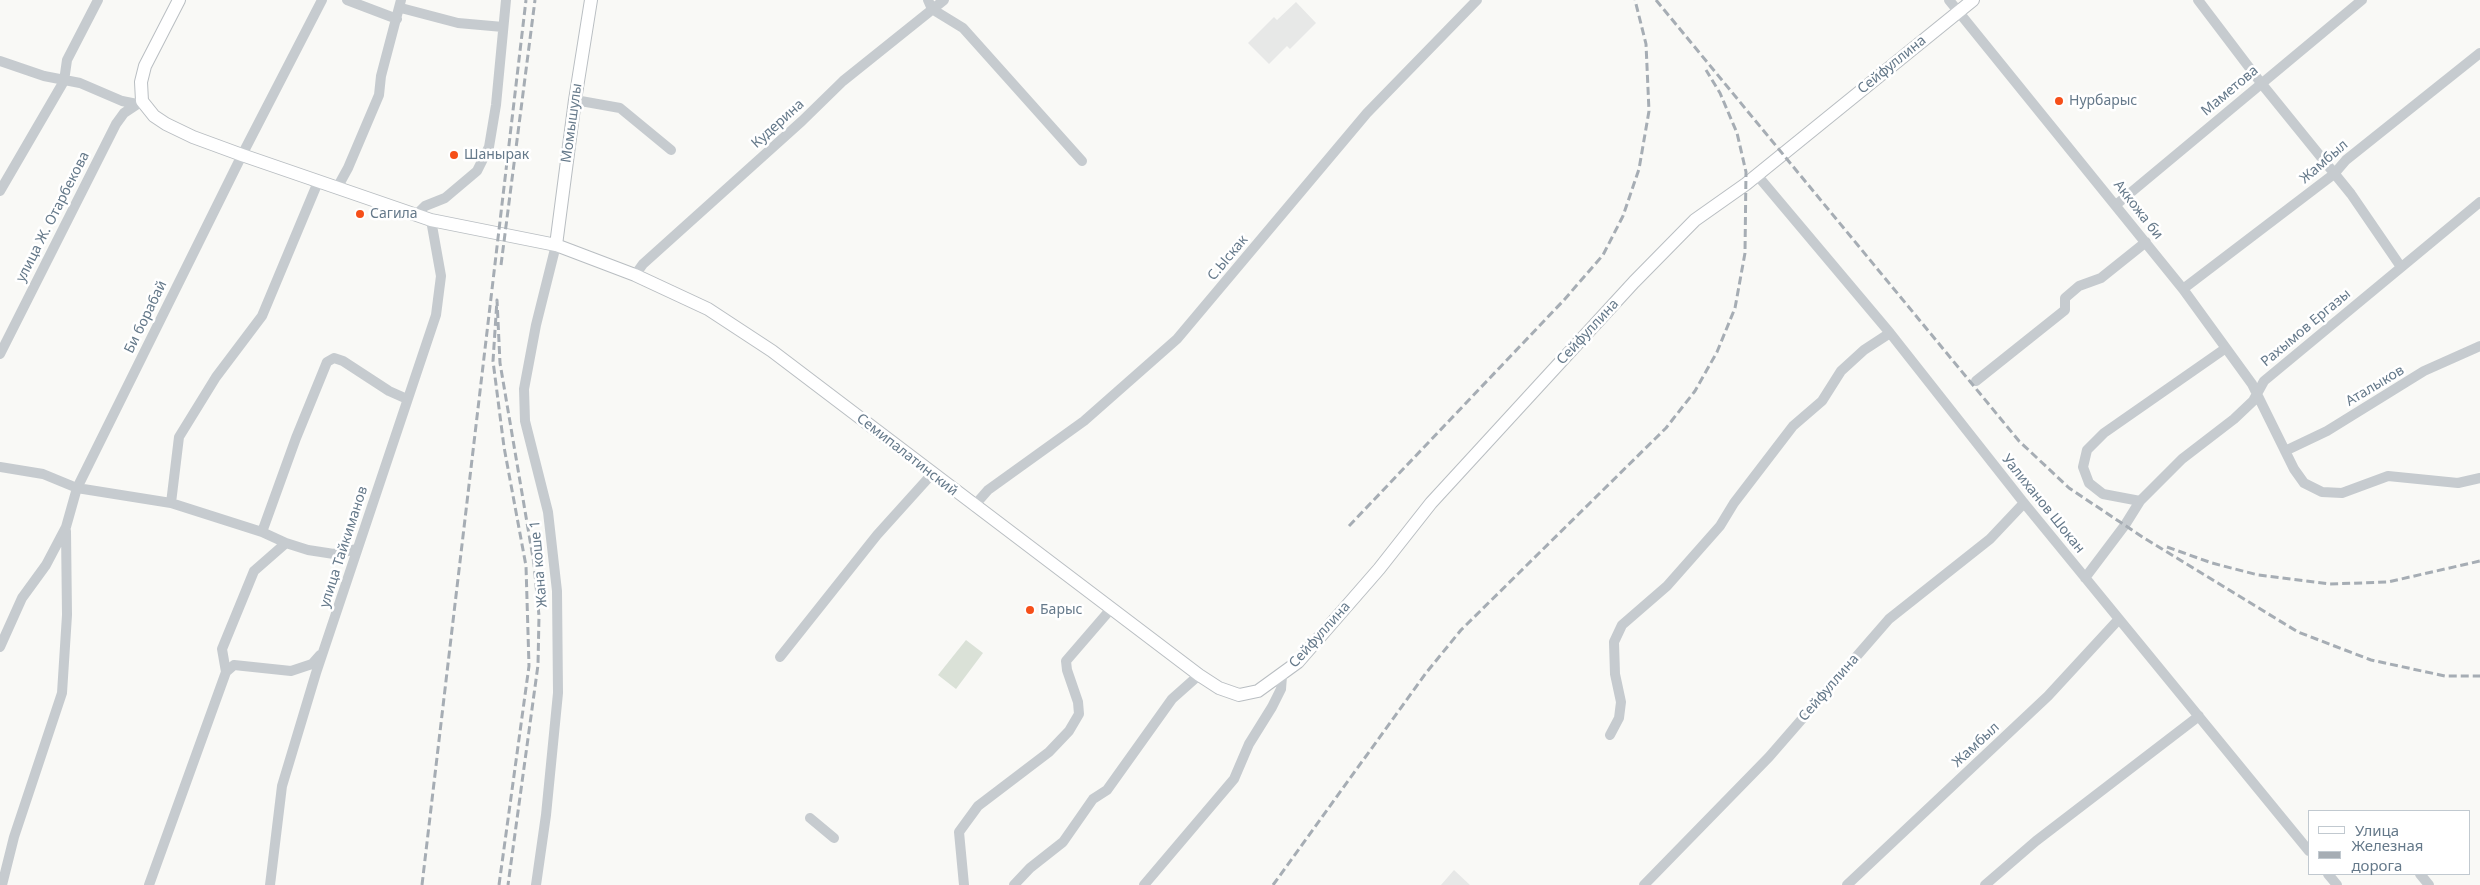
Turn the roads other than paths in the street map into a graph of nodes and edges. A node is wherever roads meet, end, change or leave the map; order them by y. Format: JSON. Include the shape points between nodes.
{"nodes":[{"id":1,"x":98,"y":0,"type":"edge"},
{"id":2,"x":179,"y":0,"type":"edge"},
{"id":3,"x":322,"y":0,"type":"edge"},
{"id":4,"x":347,"y":0,"type":"edge"},
{"id":5,"x":506,"y":0,"type":"edge"},
{"id":6,"x":590,"y":0,"type":"edge"},
{"id":7,"x":944,"y":0,"type":"edge"},
{"id":8,"x":1477,"y":0,"type":"edge"},
{"id":9,"x":1949,"y":0,"type":"edge"},
{"id":10,"x":1973,"y":0,"type":"edge"},
{"id":11,"x":2198,"y":0,"type":"edge"},
{"id":12,"x":2362,"y":0,"type":"edge"},
{"id":13,"x":401,"y":4,"type":"edge"},
{"id":14,"x":930,"y":5,"type":"edge"},
{"id":15,"x":1958,"y":12,"type":"junction"},
{"id":16,"x":397,"y":19,"type":"junction"},
{"id":17,"x":503,"y":27,"type":"junction"},
{"id":18,"x":2480,"y":53,"type":"edge"},
{"id":19,"x":0,"y":61,"type":"edge"},
{"id":20,"x":64,"y":81,"type":"junction"},
{"id":21,"x":2261,"y":83,"type":"junction"},
{"id":22,"x":575,"y":100,"type":"junction"},
{"id":23,"x":140,"y":102,"type":"junction"},
{"id":24,"x":671,"y":150,"type":"dead end"},
{"id":25,"x":242,"y":155,"type":"junction"},
{"id":26,"x":1082,"y":161,"type":"dead end"},
{"id":27,"x":2334,"y":174,"type":"junction"},
{"id":28,"x":1757,"y":175,"type":"junction"},
{"id":29,"x":318,"y":182,"type":"junction"},
{"id":30,"x":337,"y":188,"type":"junction"},
{"id":31,"x":0,"y":191,"type":"edge"},
{"id":32,"x":2480,"y":202,"type":"edge"},
{"id":33,"x":2117,"y":204,"type":"junction"},
{"id":34,"x":416,"y":215,"type":"junction"},
{"id":35,"x":431,"y":220,"type":"junction"},
{"id":36,"x":2146,"y":242,"type":"junction"},
{"id":37,"x":556,"y":246,"type":"junction"},
{"id":38,"x":2401,"y":267,"type":"junction"},
{"id":39,"x":635,"y":275,"type":"junction"},
{"id":40,"x":2183,"y":289,"type":"junction"},
{"id":41,"x":1890,"y":334,"type":"junction"},
{"id":42,"x":2480,"y":346,"type":"edge"},
{"id":43,"x":2226,"y":348,"type":"junction"},
{"id":44,"x":0,"y":354,"type":"edge"},
{"id":45,"x":1976,"y":382,"type":"dead end"},
{"id":46,"x":2257,"y":394,"type":"junction"},
{"id":47,"x":407,"y":399,"type":"junction"},
{"id":48,"x":2285,"y":451,"type":"junction"},
{"id":49,"x":0,"y":467,"type":"edge"},
{"id":50,"x":932,"y":474,"type":"junction"},
{"id":51,"x":2480,"y":478,"type":"edge"},
{"id":52,"x":77,"y":488,"type":"junction"},
{"id":53,"x":2140,"y":501,"type":"junction"},
{"id":54,"x":2024,"y":502,"type":"junction"},
{"id":55,"x":171,"y":503,"type":"junction"},
{"id":56,"x":974,"y":506,"type":"junction"},
{"id":57,"x":66,"y":528,"type":"junction"},
{"id":58,"x":262,"y":532,"type":"junction"},
{"id":59,"x":286,"y":543,"type":"junction"},
{"id":60,"x":357,"y":549,"type":"junction"},
{"id":61,"x":2085,"y":578,"type":"junction"},
{"id":62,"x":1110,"y":610,"type":"junction"},
{"id":63,"x":2119,"y":619,"type":"junction"},
{"id":64,"x":0,"y":647,"type":"edge"},
{"id":65,"x":326,"y":648,"type":"junction"},
{"id":66,"x":780,"y":657,"type":"dead end"},
{"id":67,"x":226,"y":672,"type":"junction"},
{"id":68,"x":1199,"y":675,"type":"junction"},
{"id":69,"x":1282,"y":676,"type":"junction"},
{"id":70,"x":1239,"y":695,"type":"joint"},
{"id":71,"x":2199,"y":716,"type":"junction"},
{"id":72,"x":1610,"y":735,"type":"dead end"},
{"id":73,"x":810,"y":818,"type":"dead end"},
{"id":74,"x":834,"y":838,"type":"dead end"},
{"id":75,"x":2308,"y":850,"type":"edge"},
{"id":76,"x":2329,"y":875,"type":"edge"},
{"id":77,"x":2421,"y":875,"type":"edge"},
{"id":78,"x":2,"y":885,"type":"edge"},
{"id":79,"x":149,"y":885,"type":"edge"},
{"id":80,"x":270,"y":885,"type":"edge"},
{"id":81,"x":536,"y":885,"type":"edge"},
{"id":82,"x":964,"y":885,"type":"edge"},
{"id":83,"x":1014,"y":885,"type":"edge"},
{"id":84,"x":1144,"y":885,"type":"edge"},
{"id":85,"x":1644,"y":885,"type":"edge"},
{"id":86,"x":1847,"y":885,"type":"edge"},
{"id":87,"x":1985,"y":885,"type":"edge"},
{"id":88,"x":2337,"y":885,"type":"edge"},
{"id":89,"x":2429,"y":885,"type":"edge"}],
"edges":[{"from":1,"to":20,"type":"street","via":[[67,60]]},
{"from":2,"to":23,"type":"main road","via":[[145,66]]},
{"from":3,"to":25,"type":"street","name":"Би борабай"},
{"from":4,"to":16,"type":"street"},
{"from":5,"to":17,"type":"street"},
{"from":6,"to":22,"type":"main road","name":"Момышулы"},
{"from":7,"to":14,"type":"street","name":"Кудерина"},
{"from":8,"to":56,"type":"street","name":"С.Ыскак","via":[[1367,113],[1177,339],[1084,421],[988,490]]},
{"from":9,"to":15,"type":"street","name":"Аккожа би"},
{"from":10,"to":15,"type":"main road","name":"Сейфуллина"},
{"from":11,"to":21,"type":"street"},
{"from":12,"to":21,"type":"street","name":"Маметова"},
{"from":13,"to":16,"type":"street"},
{"from":13,"to":17,"type":"street","via":[[458,23]]},
{"from":14,"to":26,"type":"street","via":[[964,28]]},
{"from":14,"to":39,"type":"street","name":"Кудерина","via":[[643,264]]},
{"from":15,"to":28,"type":"main road","name":"Сейфуллина"},
{"from":15,"to":33,"type":"street","name":"Аккожа би"},
{"from":16,"to":30,"type":"street","via":[[379,95]]},
{"from":17,"to":34,"type":"street","via":[[489,147],[477,171],[445,198],[425,206]]},
{"from":18,"to":27,"type":"street","name":"Жамбыл","via":[[2346,160]]},
{"from":19,"to":20,"type":"street"},
{"from":20,"to":23,"type":"street","via":[[80,83],[122,101]]},
{"from":20,"to":31,"type":"street"},
{"from":21,"to":27,"type":"street"},
{"from":21,"to":33,"type":"street","name":"Маметова"},
{"from":22,"to":24,"type":"street","via":[[620,108]]},
{"from":22,"to":37,"type":"main road","name":"Момышулы"},
{"from":23,"to":25,"type":"main road","name":"Семипалатинский","via":[[166,124]]},
{"from":23,"to":44,"type":"street","name":"улица Ж. Отарбекова","via":[[116,124]]},
{"from":25,"to":29,"type":"main road","name":"Семипалатинский"},
{"from":25,"to":52,"type":"street","name":"Би борабай"},
{"from":27,"to":38,"type":"street"},
{"from":27,"to":40,"type":"street","name":"Жамбыл"},
{"from":28,"to":41,"type":"street","name":"Уалиханов Шокан"},
{"from":28,"to":69,"type":"main road","name":"Сейфуллина","via":[[1695,220],[1634,282],[1431,503],[1298,662]]},
{"from":29,"to":30,"type":"main road","name":"Семипалатинский"},
{"from":29,"to":55,"type":"street","via":[[262,316],[216,377],[179,437]]},
{"from":30,"to":34,"type":"main road","name":"Семипалатинский"},
{"from":32,"to":38,"type":"street","name":"Рахымов Ергазы"},
{"from":33,"to":36,"type":"street","name":"Аккожа би"},
{"from":34,"to":35,"type":"main road","name":"Семипалатинский"},
{"from":35,"to":37,"type":"main road","name":"Семипалатинский"},
{"from":35,"to":47,"type":"street","name":"улица Тайкиманов","via":[[441,276],[436,315]]},
{"from":36,"to":40,"type":"street","name":"Аккожа би"},
{"from":36,"to":45,"type":"street","via":[[2101,278],[2079,286],[2065,298],[2065,310]]},
{"from":37,"to":39,"type":"main road","name":"Семипалатинский"},
{"from":37,"to":81,"type":"street","name":"Жана коше 1","via":[[524,389],[525,421],[548,512],[557,590],[558,693]]},
{"from":38,"to":46,"type":"street","name":"Рахымов Ергазы","via":[[2264,381]]},
{"from":39,"to":50,"type":"main road","name":"Семипалатинский","via":[[708,309],[772,351]]},
{"from":40,"to":43,"type":"street","name":"Аккожа би"},
{"from":41,"to":54,"type":"street","name":"Уалиханов Шокан"},
{"from":41,"to":72,"type":"street","via":[[1864,350],[1841,371],[1822,401],[1793,426],[1720,526],[1666,586],[1622,625],[1614,642],[1622,702],[1619,718]]},
{"from":42,"to":48,"type":"street","name":"Аталыков","via":[[2424,372],[2327,431]]},
{"from":43,"to":46,"type":"street","name":"Аккожа би"},
{"from":43,"to":53,"type":"street","via":[[2104,434],[2087,450],[2083,467],[2089,483],[2102,494]]},
{"from":46,"to":48,"type":"street","name":"Аккожа би"},
{"from":46,"to":53,"type":"street","name":"Рахымов Ергазы","via":[[2234,419],[2182,459]]},
{"from":47,"to":58,"type":"street","via":[[343,361],[334,358],[328,362]]},
{"from":47,"to":60,"type":"street","name":"улица Тайкиманов"},
{"from":48,"to":51,"type":"street","name":"Аккожа би","via":[[2304,483],[2322,492],[2342,493],[2388,476],[2458,483]]},
{"from":49,"to":52,"type":"street","via":[[43,474]]},
{"from":50,"to":56,"type":"main road","name":"Семипалатинский"},
{"from":50,"to":66,"type":"street","via":[[876,535]]},
{"from":52,"to":55,"type":"street"},
{"from":52,"to":57,"type":"street","name":"Би борабай"},
{"from":53,"to":61,"type":"street","name":"Рахымов Ергазы"},
{"from":54,"to":61,"type":"street","name":"Уалиханов Шокан"},
{"from":54,"to":85,"type":"street","name":"Сейфуллина","via":[[1990,539],[1889,619],[1769,757]]},
{"from":55,"to":58,"type":"street"},
{"from":56,"to":62,"type":"main road","name":"Семипалатинский"},
{"from":57,"to":64,"type":"street","name":"Би борабай","via":[[46,566],[22,598]]},
{"from":57,"to":78,"type":"street","via":[[67,615],[62,693],[14,837]]},
{"from":58,"to":59,"type":"street"},
{"from":59,"to":60,"type":"street","via":[[334,554]]},
{"from":59,"to":67,"type":"street","via":[[254,571],[222,649]]},
{"from":60,"to":65,"type":"street","name":"улица Тайкиманов"},
{"from":61,"to":63,"type":"street","name":"Уалиханов Шокан"},
{"from":62,"to":68,"type":"main road","name":"Семипалатинский"},
{"from":62,"to":82,"type":"street","via":[[1066,661],[1080,714],[1069,731],[1048,752],[978,806],[959,832]]},
{"from":63,"to":71,"type":"street","name":"Уалиханов Шокан"},
{"from":63,"to":86,"type":"street","name":"Жамбыл","via":[[2048,696]]},
{"from":65,"to":67,"type":"street","via":[[312,664],[291,672],[234,665]]},
{"from":65,"to":80,"type":"street","name":"улица Тайкиманов","via":[[282,786]]},
{"from":67,"to":79,"type":"street"},
{"from":68,"to":70,"type":"main road","name":"Семипалатинский","via":[[1219,688]]},
{"from":68,"to":83,"type":"street","via":[[1172,699],[1107,790],[1093,799],[1063,842]]},
{"from":69,"to":70,"type":"main road","name":"Сейфуллина","via":[[1258,691]]},
{"from":69,"to":84,"type":"street","via":[[1272,707],[1249,744],[1234,779]]},
{"from":71,"to":75,"type":"street","name":"Уалиханов Шокан"},
{"from":71,"to":87,"type":"street","via":[[2036,841]]},
{"from":73,"to":74,"type":"street"},
{"from":76,"to":88,"type":"street"},
{"from":77,"to":89,"type":"street"}]}
